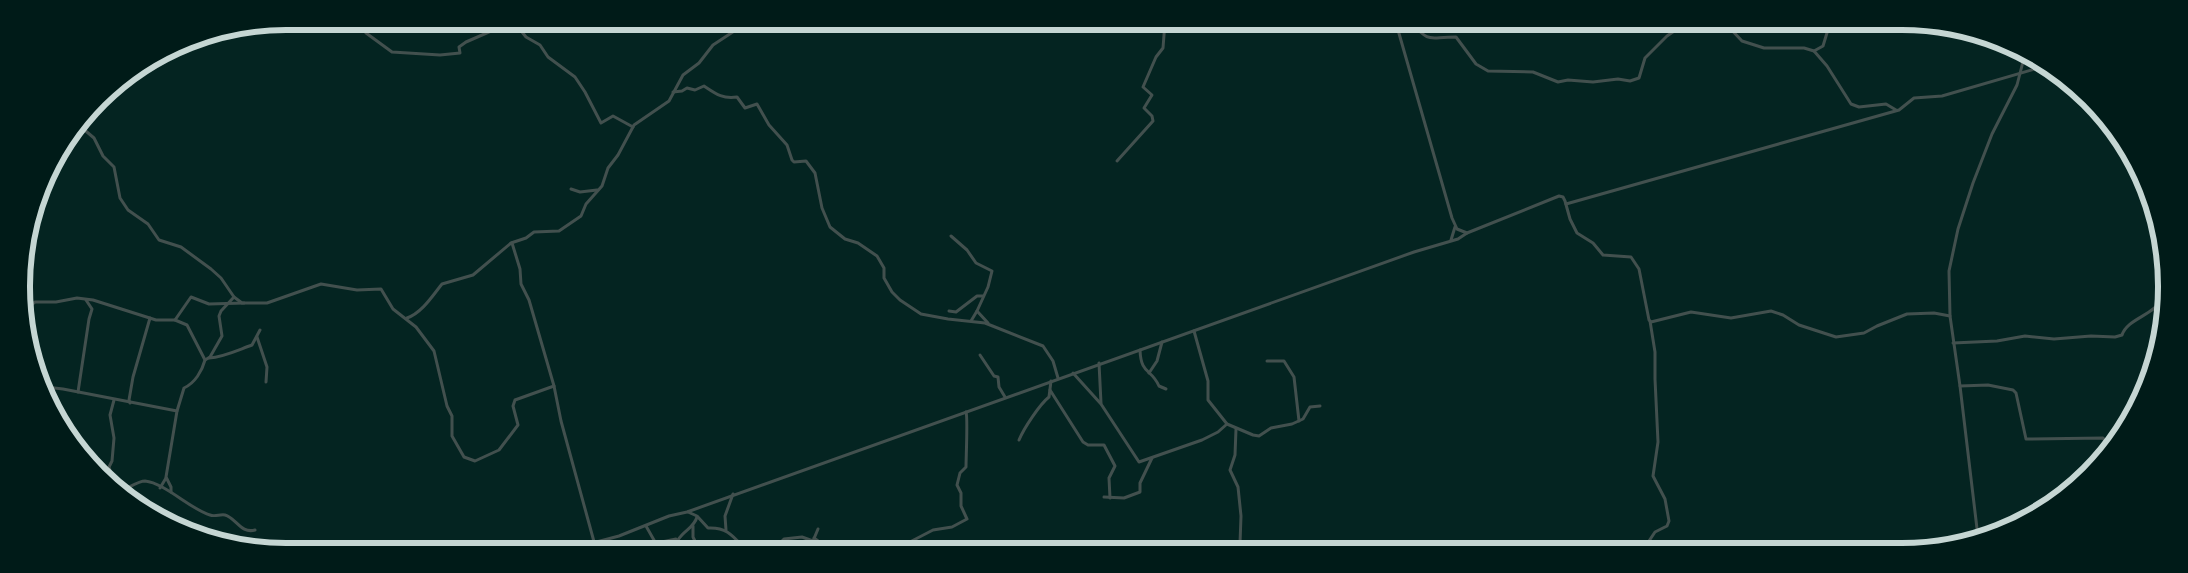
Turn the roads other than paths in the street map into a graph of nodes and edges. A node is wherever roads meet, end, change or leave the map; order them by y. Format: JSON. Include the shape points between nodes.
{"nodes":[{"id":1,"x":364,"y":30,"type":"edge"},
{"id":2,"x":494,"y":30,"type":"edge"},
{"id":3,"x":520,"y":30,"type":"edge"},
{"id":4,"x":736,"y":30,"type":"edge"},
{"id":5,"x":1164,"y":30,"type":"edge"},
{"id":6,"x":1398,"y":30,"type":"edge"},
{"id":7,"x":1417,"y":30,"type":"edge"},
{"id":8,"x":1676,"y":30,"type":"edge"},
{"id":9,"x":1731,"y":30,"type":"edge"},
{"id":10,"x":1828,"y":30,"type":"edge"},
{"id":11,"x":1813,"y":51,"type":"junction"},
{"id":12,"x":2023,"y":60,"type":"edge"},
{"id":13,"x":2037,"y":69,"type":"edge"},
{"id":14,"x":2020,"y":74,"type":"junction"},
{"id":15,"x":673,"y":92,"type":"junction"},
{"id":16,"x":1896,"y":110,"type":"junction"},
{"id":17,"x":634,"y":127,"type":"junction"},
{"id":18,"x":84,"y":129,"type":"edge"},
{"id":19,"x":1117,"y":161,"type":"dead end"},
{"id":20,"x":571,"y":189,"type":"dead end"},
{"id":21,"x":599,"y":189,"type":"junction"},
{"id":22,"x":1566,"y":204,"type":"junction"},
{"id":23,"x":1455,"y":226,"type":"junction"},
{"id":24,"x":1467,"y":233,"type":"junction"},
{"id":25,"x":951,"y":236,"type":"dead end"},
{"id":26,"x":1451,"y":240,"type":"junction"},
{"id":27,"x":512,"y":243,"type":"junction"},
{"id":28,"x":983,"y":296,"type":"junction"},
{"id":29,"x":234,"y":297,"type":"junction"},
{"id":30,"x":86,"y":300,"type":"junction"},
{"id":31,"x":229,"y":304,"type":"junction"},
{"id":32,"x":244,"y":304,"type":"junction"},
{"id":33,"x":31,"y":305,"type":"edge"},
{"id":34,"x":2157,"y":308,"type":"edge"},
{"id":35,"x":949,"y":311,"type":"dead end"},
{"id":36,"x":977,"y":311,"type":"junction"},
{"id":37,"x":1950,"y":316,"type":"junction"},
{"id":38,"x":150,"y":318,"type":"junction"},
{"id":39,"x":406,"y":318,"type":"junction"},
{"id":40,"x":175,"y":320,"type":"junction"},
{"id":41,"x":971,"y":321,"type":"junction"},
{"id":42,"x":1650,"y":321,"type":"junction"},
{"id":43,"x":988,"y":324,"type":"junction"},
{"id":44,"x":260,"y":330,"type":"dead end"},
{"id":45,"x":1193,"y":333,"type":"junction"},
{"id":46,"x":256,"y":337,"type":"junction"},
{"id":47,"x":1162,"y":342,"type":"junction"},
{"id":48,"x":1953,"y":343,"type":"junction"},
{"id":49,"x":1140,"y":350,"type":"junction"},
{"id":50,"x":980,"y":355,"type":"dead end"},
{"id":51,"x":207,"y":359,"type":"junction"},
{"id":52,"x":1267,"y":361,"type":"dead end"},
{"id":53,"x":1099,"y":363,"type":"junction"},
{"id":54,"x":1073,"y":373,"type":"junction"},
{"id":55,"x":1149,"y":373,"type":"junction"},
{"id":56,"x":1058,"y":378,"type":"junction"},
{"id":57,"x":1051,"y":381,"type":"junction"},
{"id":58,"x":266,"y":382,"type":"dead end"},
{"id":59,"x":554,"y":386,"type":"junction"},
{"id":60,"x":1960,"y":386,"type":"junction"},
{"id":61,"x":51,"y":388,"type":"edge"},
{"id":62,"x":1166,"y":389,"type":"dead end"},
{"id":63,"x":1050,"y":390,"type":"junction"},
{"id":64,"x":78,"y":392,"type":"junction"},
{"id":65,"x":1005,"y":397,"type":"junction"},
{"id":66,"x":114,"y":400,"type":"junction"},
{"id":67,"x":129,"y":402,"type":"junction"},
{"id":68,"x":1102,"y":404,"type":"junction"},
{"id":69,"x":1320,"y":406,"type":"dead end"},
{"id":70,"x":177,"y":411,"type":"junction"},
{"id":71,"x":966,"y":412,"type":"junction"},
{"id":72,"x":1299,"y":421,"type":"junction"},
{"id":73,"x":1227,"y":424,"type":"junction"},
{"id":74,"x":1236,"y":429,"type":"junction"},
{"id":75,"x":1020,"y":440,"type":"dead end"},
{"id":76,"x":2106,"y":442,"type":"edge"},
{"id":77,"x":1152,"y":458,"type":"junction"},
{"id":78,"x":111,"y":474,"type":"edge"},
{"id":79,"x":166,"y":477,"type":"junction"},
{"id":80,"x":128,"y":488,"type":"edge"},
{"id":81,"x":160,"y":488,"type":"junction"},
{"id":82,"x":171,"y":492,"type":"junction"},
{"id":83,"x":733,"y":494,"type":"junction"},
{"id":84,"x":1104,"y":497,"type":"dead end"},
{"id":85,"x":1110,"y":498,"type":"junction"},
{"id":86,"x":687,"y":512,"type":"junction"},
{"id":87,"x":697,"y":516,"type":"junction"},
{"id":88,"x":646,"y":526,"type":"junction"},
{"id":89,"x":693,"y":526,"type":"junction"},
{"id":90,"x":818,"y":529,"type":"dead end"},
{"id":91,"x":254,"y":530,"type":"dead end"},
{"id":92,"x":726,"y":531,"type":"junction"},
{"id":93,"x":1977,"y":531,"type":"edge"},
{"id":94,"x":814,"y":538,"type":"junction"},
{"id":95,"x":678,"y":540,"type":"junction"},
{"id":96,"x":594,"y":543,"type":"joint"},
{"id":97,"x":657,"y":543,"type":"joint"},
{"id":98,"x":678,"y":543,"type":"edge"},
{"id":99,"x":696,"y":543,"type":"edge"},
{"id":100,"x":738,"y":543,"type":"edge"},
{"id":101,"x":780,"y":543,"type":"edge"},
{"id":102,"x":820,"y":543,"type":"edge"},
{"id":103,"x":908,"y":543,"type":"edge"},
{"id":104,"x":1239,"y":543,"type":"edge"},
{"id":105,"x":1648,"y":543,"type":"edge"}],
"edges":[{"from":1,"to":2,"type":"street","via":[[392,52],[440,55],[460,53],[459,47],[466,42]]},
{"from":3,"to":17,"type":"street","via":[[575,77],[601,123],[615,116]]},
{"from":4,"to":15,"type":"street","via":[[713,45],[699,63],[683,75]]},
{"from":5,"to":19,"type":"street","via":[[1163,48],[1143,87],[1152,95],[1144,108],[1153,121]]},
{"from":6,"to":23,"type":"street"},
{"from":7,"to":8,"type":"street","via":[[1426,38],[1456,37],[1476,64],[1488,71],[1543,75],[1557,82],[1630,81],[1639,78],[1645,58]]},
{"from":9,"to":11,"type":"street","via":[[1742,41],[1764,48]]},
{"from":10,"to":11,"type":"street","via":[[1823,46]]},
{"from":11,"to":16,"type":"street","via":[[1828,66],[1851,104],[1859,107],[1886,104]]},
{"from":12,"to":14,"type":"street"},
{"from":13,"to":14,"type":"street"},
{"from":14,"to":16,"type":"street","via":[[1942,96],[1914,98]]},
{"from":14,"to":37,"type":"street","via":[[1985,151],[1960,220],[1950,261]]},
{"from":15,"to":17,"type":"street","via":[[669,101]]},
{"from":15,"to":41,"type":"street","via":[[704,86],[718,96],[737,97],[746,108],[757,104],[767,123],[788,145],[792,160],[804,160],[809,164],[816,176],[828,225],[845,239],[858,243],[877,256],[891,291],[921,314]]},
{"from":16,"to":22,"type":"street"},
{"from":17,"to":21,"type":"street"},
{"from":18,"to":29,"type":"street","via":[[94,138],[103,156],[114,167],[120,198],[128,210],[148,224],[159,240],[186,249],[211,268]]},
{"from":20,"to":21,"type":"street","via":[[580,192]]},
{"from":21,"to":27,"type":"street","via":[[581,216],[560,230],[534,232]]},
{"from":22,"to":24,"type":"street","via":[[1559,196]]},
{"from":22,"to":42,"type":"street","via":[[1575,231],[1593,243],[1599,252],[1606,256],[1629,256],[1636,262]]},
{"from":23,"to":24,"type":"street"},
{"from":23,"to":26,"type":"street"},
{"from":24,"to":26,"type":"street"},
{"from":25,"to":28,"type":"street","via":[[976,263],[991,270]]},
{"from":26,"to":45,"type":"street"},
{"from":27,"to":39,"type":"street","via":[[473,275],[442,284],[437,294]]},
{"from":27,"to":59,"type":"street","via":[[521,285],[529,300]]},
{"from":28,"to":35,"type":"street","via":[[977,296],[956,312]]},
{"from":28,"to":36,"type":"street"},
{"from":29,"to":31,"type":"street"},
{"from":29,"to":32,"type":"street"},
{"from":30,"to":33,"type":"street","via":[[74,298]]},
{"from":30,"to":38,"type":"street"},
{"from":30,"to":64,"type":"street","via":[[92,309]]},
{"from":31,"to":32,"type":"street"},
{"from":31,"to":40,"type":"street","via":[[206,303],[191,297]]},
{"from":31,"to":51,"type":"street","via":[[219,316],[222,336]]},
{"from":32,"to":39,"type":"street","via":[[267,303],[321,284],[364,291],[379,288],[393,309]]},
{"from":34,"to":48,"type":"street","via":[[2131,323],[2118,337],[2026,336]]},
{"from":36,"to":41,"type":"street"},
{"from":36,"to":43,"type":"street"},
{"from":37,"to":42,"type":"street","via":[[1934,312],[1907,314],[1864,333],[1836,337],[1797,325],[1772,311],[1731,318],[1691,312]]},
{"from":37,"to":48,"type":"street"},
{"from":38,"to":40,"type":"street"},
{"from":38,"to":67,"type":"street"},
{"from":39,"to":59,"type":"street","via":[[437,356],[451,414],[452,436],[468,459],[475,461],[499,450],[518,423],[513,406],[515,400]]},
{"from":40,"to":51,"type":"street","via":[[186,323]]},
{"from":41,"to":43,"type":"street"},
{"from":42,"to":105,"type":"street","via":[[1655,352],[1658,442],[1652,476],[1665,499],[1669,521]]},
{"from":43,"to":56,"type":"street","via":[[1043,346],[1053,361]]},
{"from":44,"to":46,"type":"street"},
{"from":45,"to":47,"type":"street"},
{"from":45,"to":73,"type":"street","via":[[1208,381],[1208,400]]},
{"from":46,"to":51,"type":"street","via":[[252,345]]},
{"from":46,"to":58,"type":"street","via":[[267,367]]},
{"from":47,"to":49,"type":"street"},
{"from":47,"to":55,"type":"street","via":[[1157,361]]},
{"from":48,"to":60,"type":"street"},
{"from":49,"to":53,"type":"street"},
{"from":49,"to":55,"type":"street","via":[[1141,363]]},
{"from":50,"to":65,"type":"street","via":[[998,377]]},
{"from":51,"to":70,"type":"street","via":[[199,376],[184,389]]},
{"from":52,"to":72,"type":"street","via":[[1284,361],[1294,377]]},
{"from":53,"to":54,"type":"street"},
{"from":53,"to":68,"type":"street"},
{"from":54,"to":56,"type":"street"},
{"from":54,"to":68,"type":"street"},
{"from":55,"to":62,"type":"street","via":[[1157,379],[1159,386]]},
{"from":56,"to":57,"type":"street"},
{"from":57,"to":63,"type":"street"},
{"from":57,"to":65,"type":"street"},
{"from":59,"to":96,"type":"street"},
{"from":60,"to":76,"type":"street","via":[[1988,385],[2013,390],[2026,438],[2103,438]]},
{"from":60,"to":93,"type":"street"},
{"from":61,"to":64,"type":"street"},
{"from":63,"to":75,"type":"street","via":[[1049,397],[1040,404]]},
{"from":63,"to":85,"type":"street","via":[[1083,442],[1104,445],[1115,466],[1109,478]]},
{"from":64,"to":66,"type":"street"},
{"from":65,"to":71,"type":"street"},
{"from":66,"to":67,"type":"street"},
{"from":66,"to":78,"type":"street","via":[[110,415],[114,432],[109,466]]},
{"from":67,"to":70,"type":"street"},
{"from":68,"to":77,"type":"street","via":[[1137,460],[1142,462]]},
{"from":69,"to":72,"type":"street","via":[[1310,407]]},
{"from":70,"to":79,"type":"street"},
{"from":71,"to":83,"type":"street"},
{"from":71,"to":103,"type":"street","via":[[966,467],[957,485],[967,519],[952,527],[933,530]]},
{"from":72,"to":74,"type":"street","via":[[1274,427],[1259,436]]},
{"from":73,"to":74,"type":"street"},
{"from":73,"to":77,"type":"street","via":[[1202,440]]},
{"from":74,"to":104,"type":"street","via":[[1235,455],[1230,470],[1238,486]]},
{"from":77,"to":85,"type":"street","via":[[1140,483],[1140,492],[1124,498]]},
{"from":79,"to":81,"type":"street"},
{"from":79,"to":82,"type":"street"},
{"from":80,"to":81,"type":"street","via":[[145,481]]},
{"from":81,"to":82,"type":"street"},
{"from":82,"to":91,"type":"street","via":[[209,515],[226,515],[239,526]]},
{"from":83,"to":86,"type":"street"},
{"from":83,"to":92,"type":"street","via":[[725,516]]},
{"from":84,"to":85,"type":"street"},
{"from":86,"to":87,"type":"street"},
{"from":86,"to":88,"type":"street"},
{"from":87,"to":89,"type":"street"},
{"from":87,"to":92,"type":"street","via":[[708,528]]},
{"from":88,"to":96,"type":"street"},
{"from":88,"to":97,"type":"street"},
{"from":89,"to":95,"type":"street"},
{"from":89,"to":99,"type":"street"},
{"from":90,"to":94,"type":"street"},
{"from":92,"to":100,"type":"street"},
{"from":94,"to":101,"type":"street","via":[[812,541],[802,537]]},
{"from":94,"to":102,"type":"street"},
{"from":95,"to":97,"type":"street"},
{"from":95,"to":98,"type":"street"}]}
